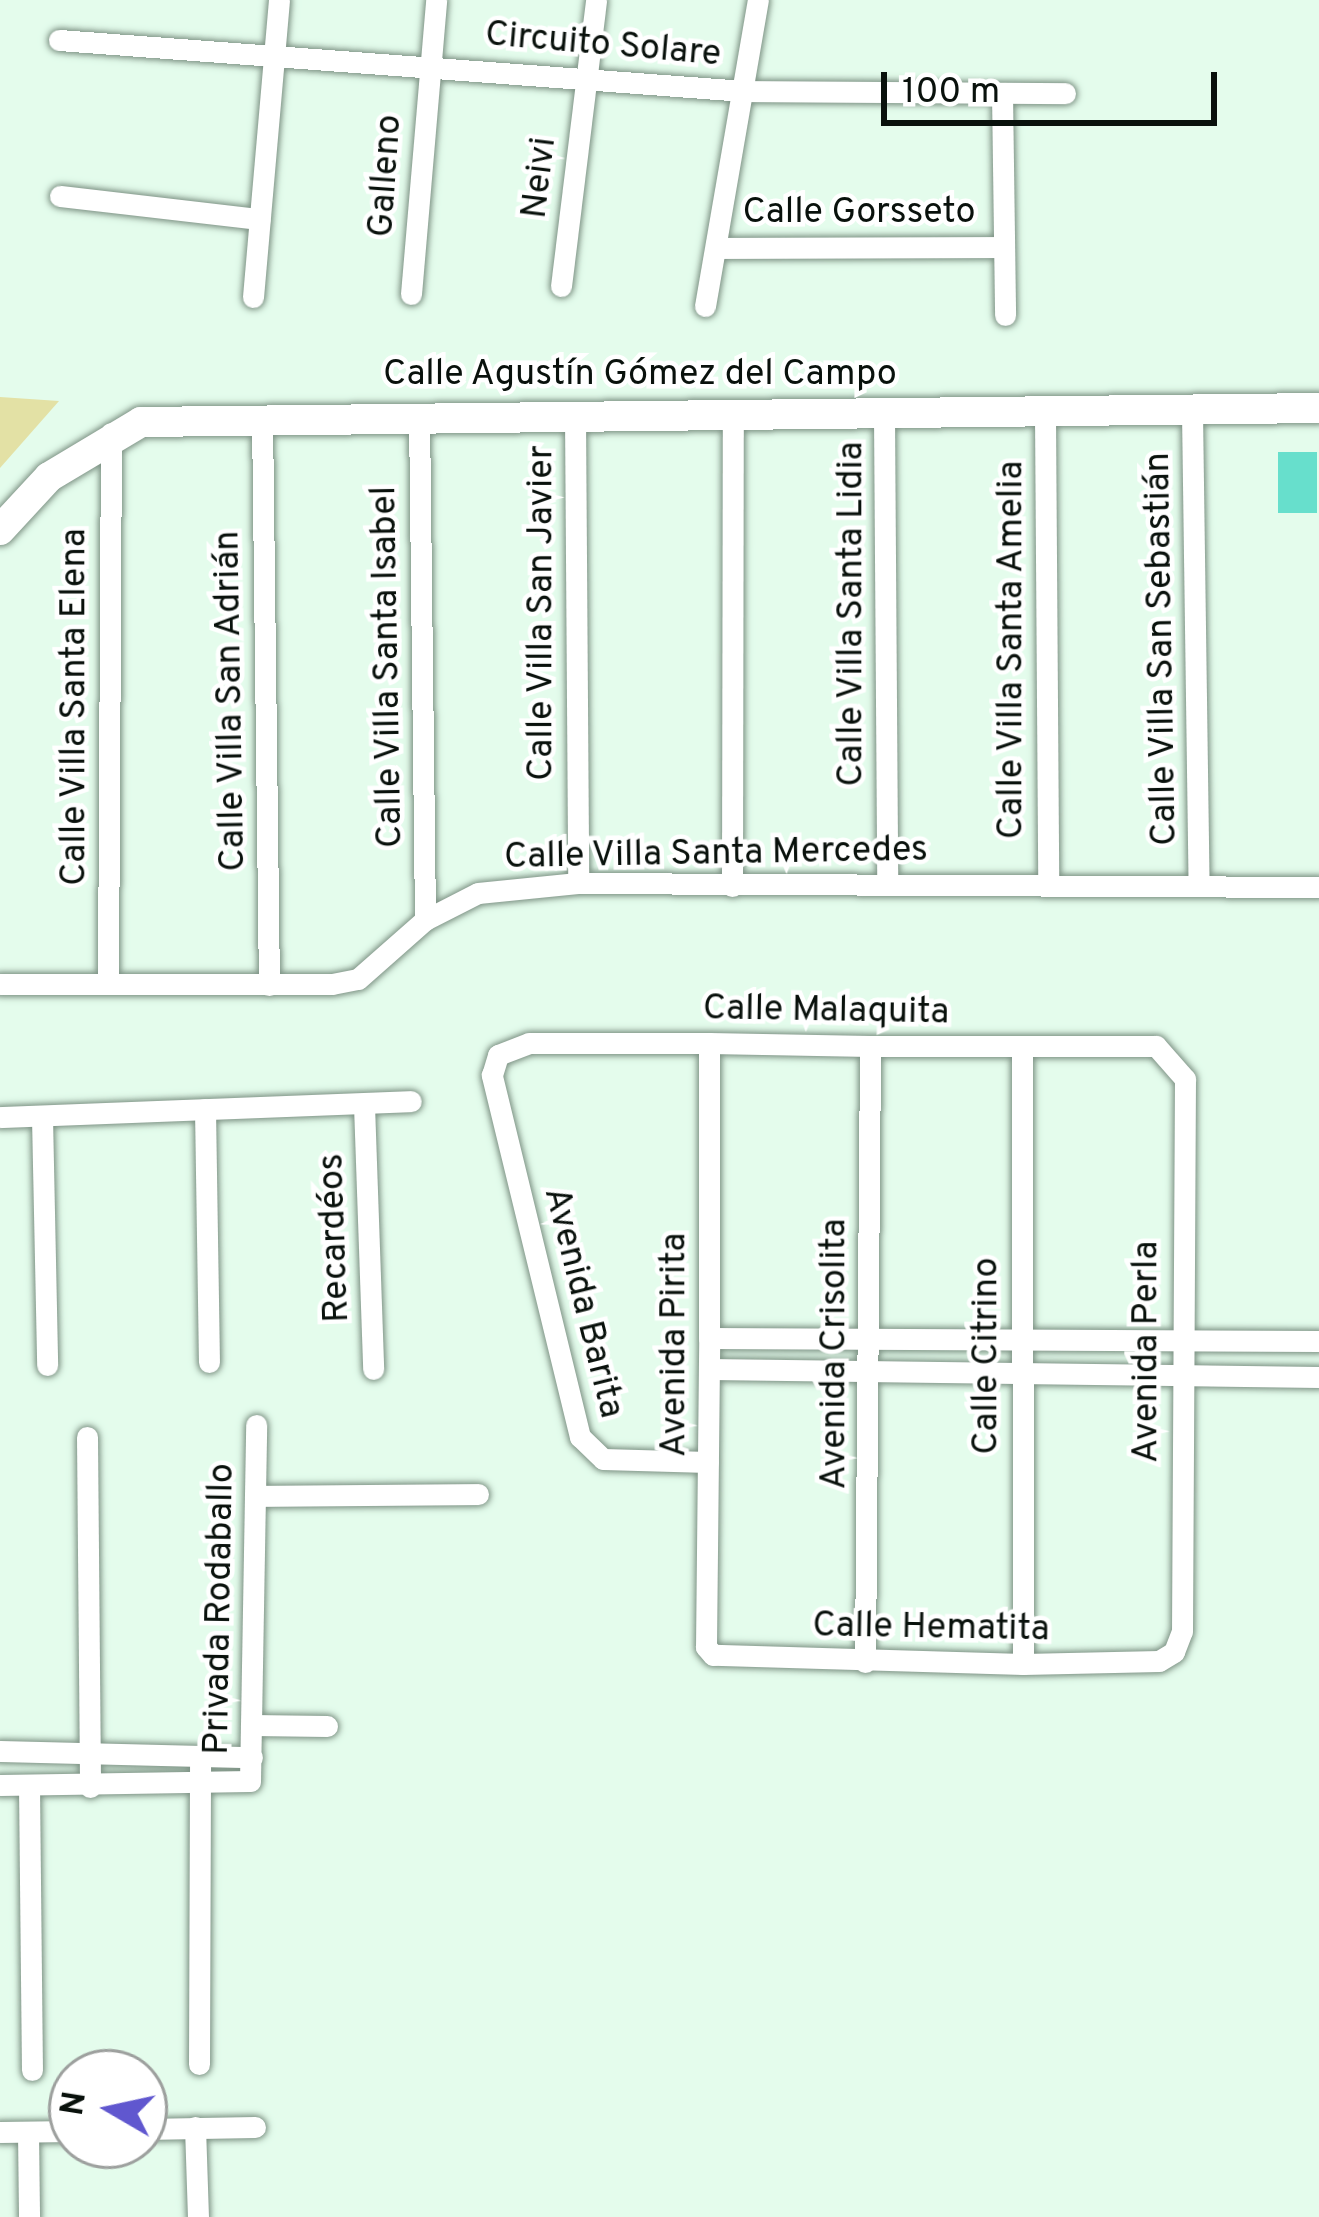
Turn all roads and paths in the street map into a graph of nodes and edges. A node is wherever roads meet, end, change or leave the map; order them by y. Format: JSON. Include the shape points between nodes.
{"nodes":[{"id":1,"x":279,"y":0,"type":"edge"},
{"id":2,"x":436,"y":0,"type":"edge"},
{"id":3,"x":596,"y":0,"type":"edge"},
{"id":4,"x":758,"y":0,"type":"edge"},
{"id":5,"x":59,"y":40,"type":"dead end"},
{"id":6,"x":274,"y":53,"type":"junction"},
{"id":7,"x":428,"y":64,"type":"junction"},
{"id":8,"x":587,"y":78,"type":"junction"},
{"id":9,"x":745,"y":91,"type":"junction"},
{"id":10,"x":1003,"y":93,"type":"junction"},
{"id":11,"x":1065,"y":93,"type":"dead end"},
{"id":12,"x":60,"y":196,"type":"dead end"},
{"id":13,"x":260,"y":219,"type":"junction"},
{"id":14,"x":1003,"y":247,"type":"junction"},
{"id":15,"x":716,"y":248,"type":"junction"},
{"id":16,"x":561,"y":286,"type":"dead end"},
{"id":17,"x":411,"y":294,"type":"dead end"},
{"id":18,"x":253,"y":297,"type":"dead end"},
{"id":19,"x":705,"y":307,"type":"dead end"},
{"id":20,"x":1005,"y":314,"type":"dead end"},
{"id":21,"x":1319,"y":408,"type":"edge"},
{"id":22,"x":1192,"y":412,"type":"junction"},
{"id":23,"x":419,"y":414,"type":"junction"},
{"id":24,"x":575,"y":415,"type":"junction"},
{"id":25,"x":884,"y":415,"type":"junction"},
{"id":26,"x":1045,"y":415,"type":"junction"},
{"id":27,"x":262,"y":416,"type":"junction"},
{"id":28,"x":733,"y":416,"type":"junction"},
{"id":29,"x":111,"y":433,"type":"junction"},
{"id":30,"x":0,"y":530,"type":"edge"},
{"id":31,"x":578,"y":883,"type":"junction"},
{"id":32,"x":1048,"y":884,"type":"junction"},
{"id":33,"x":887,"y":885,"type":"junction"},
{"id":34,"x":1199,"y":885,"type":"junction"},
{"id":35,"x":732,"y":886,"type":"junction"},
{"id":36,"x":1319,"y":887,"type":"edge"},
{"id":37,"x":425,"y":920,"type":"junction"},
{"id":38,"x":108,"y":982,"type":"junction"},
{"id":39,"x":0,"y":984,"type":"edge"},
{"id":40,"x":269,"y":986,"type":"junction"},
{"id":41,"x":709,"y":1043,"type":"junction"},
{"id":42,"x":870,"y":1046,"type":"junction"},
{"id":43,"x":1156,"y":1046,"type":"joint"},
{"id":44,"x":1022,"y":1047,"type":"junction"},
{"id":45,"x":498,"y":1055,"type":"joint"},
{"id":46,"x":411,"y":1101,"type":"dead end"},
{"id":47,"x":364,"y":1105,"type":"junction"},
{"id":48,"x":206,"y":1109,"type":"junction"},
{"id":49,"x":42,"y":1117,"type":"junction"},
{"id":50,"x":0,"y":1118,"type":"edge"},
{"id":51,"x":710,"y":1338,"type":"junction"},
{"id":52,"x":869,"y":1340,"type":"junction"},
{"id":53,"x":1020,"y":1342,"type":"junction"},
{"id":54,"x":1312,"y":1342,"type":"edge"},
{"id":55,"x":1179,"y":1343,"type":"junction"},
{"id":56,"x":1253,"y":1344,"type":"junction"},
{"id":57,"x":209,"y":1362,"type":"dead end"},
{"id":58,"x":47,"y":1365,"type":"dead end"},
{"id":59,"x":1020,"y":1367,"type":"junction"},
{"id":60,"x":373,"y":1369,"type":"dead end"},
{"id":61,"x":709,"y":1369,"type":"junction"},
{"id":62,"x":871,"y":1370,"type":"junction"},
{"id":63,"x":1180,"y":1372,"type":"junction"},
{"id":64,"x":1253,"y":1372,"type":"junction"},
{"id":65,"x":1312,"y":1375,"type":"edge"},
{"id":66,"x":256,"y":1425,"type":"dead end"},
{"id":67,"x":87,"y":1437,"type":"dead end"},
{"id":68,"x":708,"y":1462,"type":"junction"},
{"id":69,"x":478,"y":1494,"type":"dead end"},
{"id":70,"x":257,"y":1496,"type":"junction"},
{"id":71,"x":706,"y":1647,"type":"joint"},
{"id":72,"x":1159,"y":1660,"type":"joint"},
{"id":73,"x":865,"y":1662,"type":"junction"},
{"id":74,"x":1023,"y":1664,"type":"junction"},
{"id":75,"x":252,"y":1725,"type":"junction"},
{"id":76,"x":327,"y":1726,"type":"dead end"},
{"id":77,"x":0,"y":1751,"type":"edge"},
{"id":78,"x":90,"y":1752,"type":"junction"},
{"id":79,"x":200,"y":1756,"type":"junction"},
{"id":80,"x":252,"y":1757,"type":"junction"},
{"id":81,"x":0,"y":1785,"type":"edge"},
{"id":82,"x":29,"y":1786,"type":"junction"},
{"id":83,"x":90,"y":1787,"type":"junction"},
{"id":84,"x":200,"y":1787,"type":"junction"},
{"id":85,"x":199,"y":2064,"type":"dead end"},
{"id":86,"x":32,"y":2070,"type":"dead end"},
{"id":87,"x":254,"y":2127,"type":"dead end"},
{"id":88,"x":195,"y":2128,"type":"junction"},
{"id":89,"x":168,"y":2129,"type":"edge"},
{"id":90,"x":0,"y":2132,"type":"edge"},
{"id":91,"x":28,"y":2132,"type":"junction"},
{"id":92,"x":48,"y":2132,"type":"edge"},
{"id":93,"x":29,"y":2217,"type":"edge"},
{"id":94,"x":198,"y":2217,"type":"edge"}],
"edges":[{"from":1,"to":6,"type":"street"},
{"from":2,"to":7,"type":"street","name":"Galleno"},
{"from":3,"to":8,"type":"street","name":"Neivi"},
{"from":4,"to":9,"type":"street","name":"Circuito Solare"},
{"from":5,"to":6,"type":"street","name":"Circuito Solare"},
{"from":6,"to":7,"type":"street","name":"Circuito Solare"},
{"from":6,"to":13,"type":"street"},
{"from":7,"to":8,"type":"street","name":"Circuito Solare"},
{"from":7,"to":17,"type":"street","name":"Galleno"},
{"from":8,"to":9,"type":"street","name":"Circuito Solare"},
{"from":8,"to":16,"type":"street","name":"Neivi"},
{"from":9,"to":10,"type":"street"},
{"from":9,"to":15,"type":"street"},
{"from":10,"to":11,"type":"street"},
{"from":10,"to":14,"type":"street"},
{"from":12,"to":13,"type":"street"},
{"from":13,"to":18,"type":"street"},
{"from":14,"to":15,"type":"street","name":"Calle Gorsseto"},
{"from":14,"to":20,"type":"street"},
{"from":15,"to":19,"type":"street"},
{"from":21,"to":22,"type":"street","name":"Calle Agustín Gómez del Campo"},
{"from":22,"to":26,"type":"street","name":"Calle Agustín Gómez del Campo"},
{"from":22,"to":34,"type":"street","name":"Calle Villa San Sebastián"},
{"from":23,"to":24,"type":"street","name":"Calle Agustín Gómez del Campo"},
{"from":23,"to":27,"type":"street","name":"Calle Agustín Gómez del Campo"},
{"from":23,"to":37,"type":"street","name":"Calle Villa Santa Isabel"},
{"from":24,"to":28,"type":"street","name":"Calle Agustín Gómez del Campo"},
{"from":24,"to":31,"type":"street","name":"Calle Villa San Javier"},
{"from":25,"to":26,"type":"street","name":"Calle Agustín Gómez del Campo"},
{"from":25,"to":28,"type":"street","name":"Calle Agustín Gómez del Campo"},
{"from":25,"to":33,"type":"street","name":"Calle Villa Santa Lidia"},
{"from":26,"to":32,"type":"street","name":"Calle Villa Santa Amelia"},
{"from":27,"to":29,"type":"street","name":"Calle Agustín Gómez del Campo","via":[[141,422]]},
{"from":27,"to":40,"type":"street","name":"Calle Villa San Adrián"},
{"from":28,"to":35,"type":"street"},
{"from":29,"to":30,"type":"street","name":"Calle Agustín Gómez del Campo","via":[[50,477]]},
{"from":29,"to":38,"type":"street","name":"Calle Villa Santa Elena"},
{"from":31,"to":35,"type":"street","name":"Calle Villa Santa Mercedes"},
{"from":31,"to":37,"type":"street","name":"Calle Villa Santa Mercedes","via":[[478,893]]},
{"from":32,"to":33,"type":"street","name":"Calle Villa Santa Mercedes"},
{"from":32,"to":34,"type":"street","name":"Calle Villa Santa Mercedes"},
{"from":33,"to":35,"type":"street","name":"Calle Villa Santa Mercedes"},
{"from":34,"to":36,"type":"street","name":"Calle Villa Santa Mercedes"},
{"from":37,"to":40,"type":"street","name":"Calle Villa Santa Mercedes","via":[[358,979]]},
{"from":38,"to":39,"type":"street","name":"Calle Villa Santa Mercedes"},
{"from":38,"to":40,"type":"street","name":"Calle Villa Santa Mercedes"},
{"from":41,"to":42,"type":"street","name":"Calle Malaquita"},
{"from":41,"to":45,"type":"street","name":"Calle Malaquita","via":[[530,1043]]},
{"from":41,"to":51,"type":"street","name":"Avenida Pirita"},
{"from":42,"to":44,"type":"street","name":"Calle Malaquita"},
{"from":42,"to":52,"type":"street","name":"Avenida Crisolita"},
{"from":43,"to":44,"type":"street","name":"Calle Malaquita"},
{"from":43,"to":55,"type":"street","name":"Avenida Perla","via":[[1185,1079]]},
{"from":44,"to":53,"type":"street","name":"Calle Citrino"},
{"from":45,"to":68,"type":"street","name":"Avenida Barita","via":[[492,1076],[580,1437],[603,1459]]},
{"from":46,"to":47,"type":"street"},
{"from":47,"to":48,"type":"street"},
{"from":47,"to":60,"type":"street","name":"Recardéos"},
{"from":48,"to":49,"type":"street"},
{"from":48,"to":57,"type":"street"},
{"from":49,"to":50,"type":"street"},
{"from":49,"to":58,"type":"street"},
{"from":51,"to":52,"type":"street"},
{"from":51,"to":61,"type":"street","name":"Avenida Pirita"},
{"from":52,"to":53,"type":"street"},
{"from":52,"to":62,"type":"street","name":"Avenida Crisolita"},
{"from":53,"to":55,"type":"street"},
{"from":53,"to":59,"type":"street","name":"Calle Citrino"},
{"from":54,"to":56,"type":"street"},
{"from":54,"to":65,"type":"street"},
{"from":55,"to":56,"type":"street"},
{"from":55,"to":63,"type":"street","name":"Avenida Perla"},
{"from":56,"to":64,"type":"street"},
{"from":59,"to":62,"type":"street"},
{"from":59,"to":63,"type":"street"},
{"from":59,"to":74,"type":"street","name":"Calle Citrino"},
{"from":61,"to":62,"type":"street"},
{"from":61,"to":68,"type":"street","name":"Avenida Pirita"},
{"from":62,"to":73,"type":"street","name":"Avenida Crisolita"},
{"from":63,"to":64,"type":"street"},
{"from":63,"to":72,"type":"street","name":"Avenida Perla","via":[[1182,1630],[1174,1652]]},
{"from":64,"to":65,"type":"street"},
{"from":66,"to":70,"type":"street","name":"Privada Rodaballo"},
{"from":67,"to":78,"type":"street"},
{"from":68,"to":71,"type":"street","name":"Avenida Pirita"},
{"from":69,"to":70,"type":"street"},
{"from":70,"to":75,"type":"street","name":"Privada Rodaballo"},
{"from":71,"to":73,"type":"street","name":"Calle Hematita","via":[[721,1658]]},
{"from":72,"to":74,"type":"street","name":"Calle Hematita"},
{"from":73,"to":74,"type":"street","name":"Calle Hematita"},
{"from":75,"to":76,"type":"street"},
{"from":75,"to":80,"type":"street","name":"Privada Rodaballo"},
{"from":77,"to":78,"type":"street"},
{"from":78,"to":79,"type":"street"},
{"from":78,"to":83,"type":"street"},
{"from":79,"to":80,"type":"street"},
{"from":79,"to":84,"type":"street"},
{"from":80,"to":84,"type":"street","name":"Privada Rodaballo","via":[[252,1777],[240,1787]]},
{"from":81,"to":82,"type":"street"},
{"from":82,"to":83,"type":"street"},
{"from":82,"to":86,"type":"street"},
{"from":83,"to":84,"type":"street"},
{"from":84,"to":85,"type":"street"},
{"from":87,"to":88,"type":"street"},
{"from":88,"to":89,"type":"street"},
{"from":88,"to":94,"type":"street"},
{"from":90,"to":91,"type":"street"},
{"from":91,"to":92,"type":"street"},
{"from":91,"to":93,"type":"street"}]}
